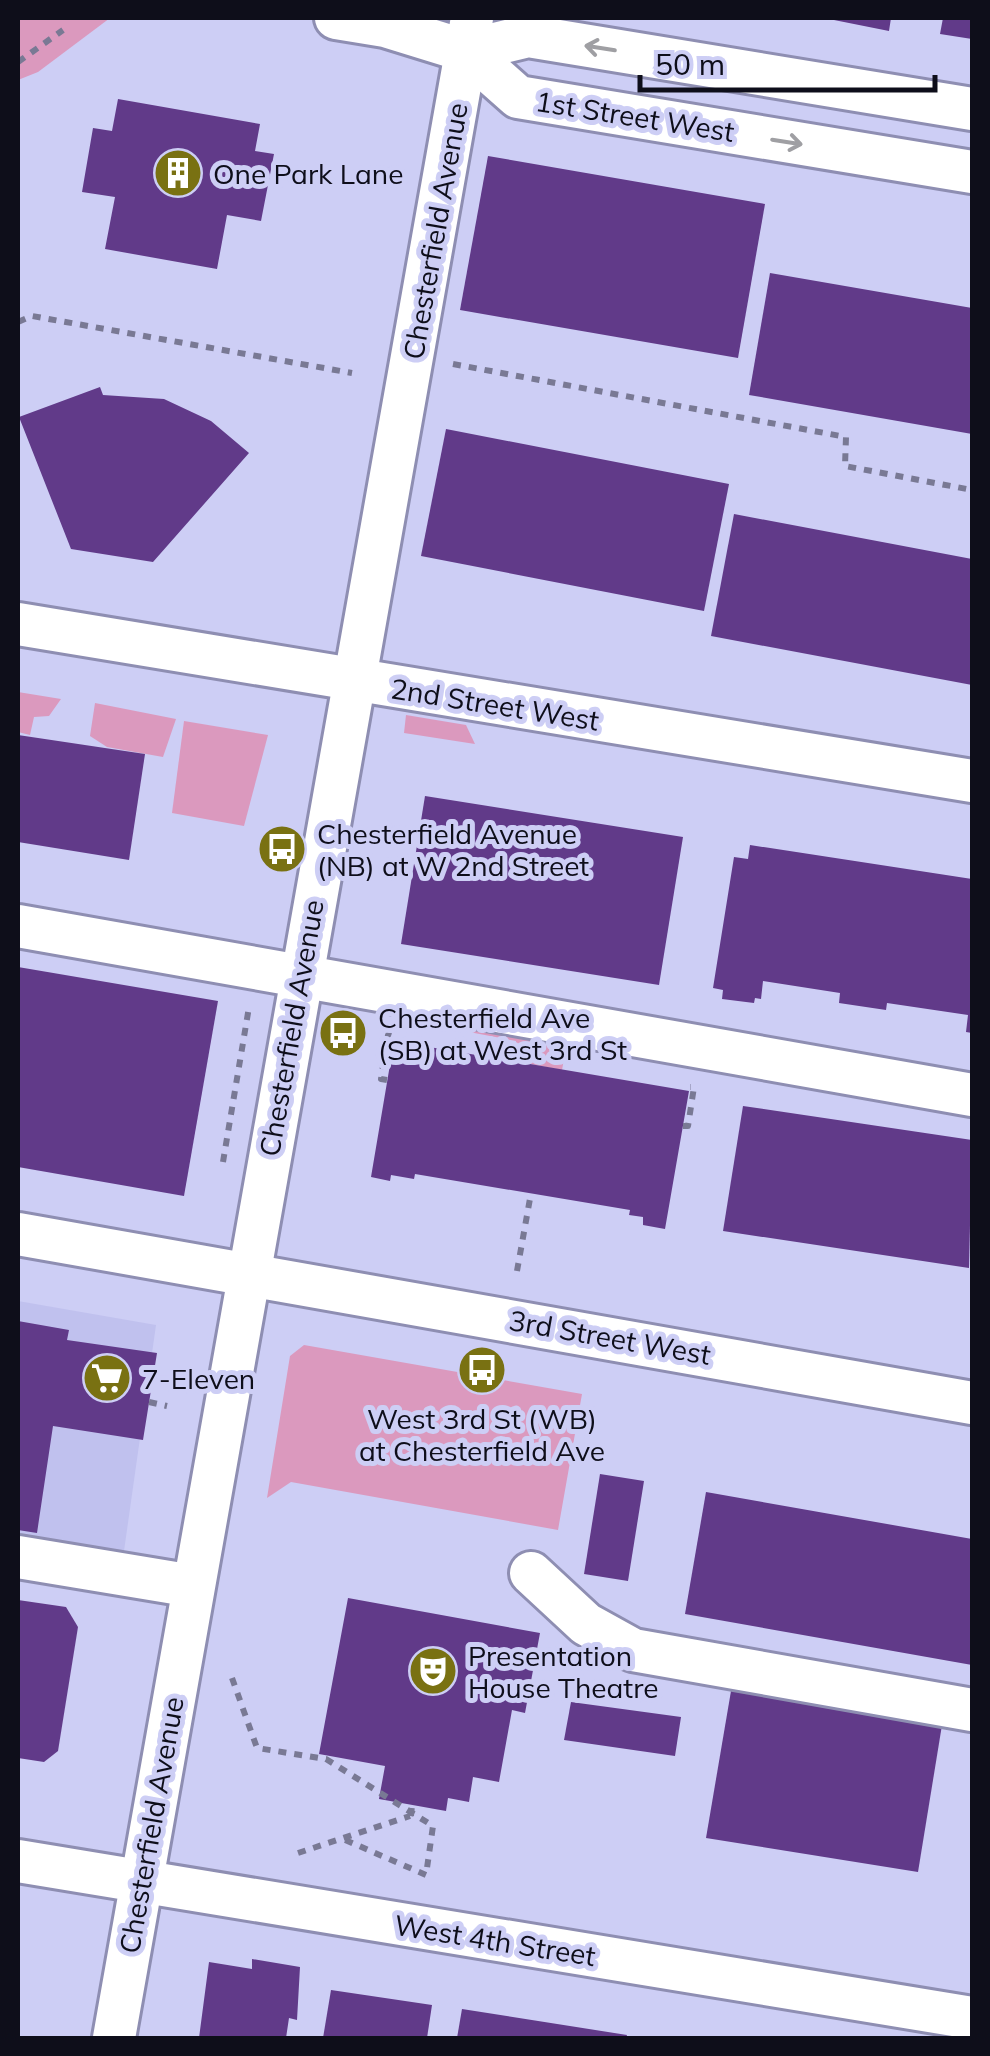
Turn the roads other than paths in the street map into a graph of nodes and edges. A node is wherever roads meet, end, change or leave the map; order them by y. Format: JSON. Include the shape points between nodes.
{"nodes":[{"id":1,"x":336,"y":18,"type":"edge"},
{"id":2,"x":469,"y":34,"type":"edge"},
{"id":3,"x":972,"y":109,"type":"edge"},
{"id":4,"x":972,"y":172,"type":"edge"},
{"id":5,"x":18,"y":624,"type":"edge"},
{"id":6,"x":356,"y":682,"type":"junction"},
{"id":7,"x":972,"y":781,"type":"edge"},
{"id":8,"x":18,"y":926,"type":"edge"},
{"id":9,"x":301,"y":974,"type":"junction"},
{"id":10,"x":972,"y":1094,"type":"edge"},
{"id":11,"x":18,"y":1234,"type":"edge"},
{"id":12,"x":247,"y":1271,"type":"junction"},
{"id":13,"x":972,"y":1403,"type":"edge"},
{"id":14,"x":18,"y":1557,"type":"edge"},
{"id":15,"x":530,"y":1573,"type":"dead end"},
{"id":16,"x":193,"y":1586,"type":"junction"},
{"id":17,"x":972,"y":1710,"type":"edge"},
{"id":18,"x":18,"y":1861,"type":"edge"},
{"id":19,"x":141,"y":1882,"type":"junction"},
{"id":20,"x":972,"y":2018,"type":"edge"},
{"id":21,"x":114,"y":2038,"type":"edge"}],
"edges":[{"from":1,"to":2,"type":"street"},
{"from":3,"to":2,"type":"street","one_way":true,"via":[[528,36]]},
{"from":2,"to":4,"type":"street","name":"1st Street West","one_way":true,"via":[[518,97]]},
{"from":2,"to":6,"type":"street","name":"Chesterfield Avenue"},
{"from":5,"to":6,"type":"street","name":"2nd Street West"},
{"from":6,"to":7,"type":"street","name":"2nd Street West"},
{"from":6,"to":9,"type":"street","name":"Chesterfield Avenue"},
{"from":8,"to":9,"type":"street"},
{"from":9,"to":10,"type":"street"},
{"from":9,"to":12,"type":"street","name":"Chesterfield Avenue"},
{"from":11,"to":12,"type":"street","name":"3rd Street West"},
{"from":12,"to":13,"type":"street","name":"3rd Street West"},
{"from":12,"to":16,"type":"street","name":"Chesterfield Avenue"},
{"from":14,"to":16,"type":"street"},
{"from":15,"to":17,"type":"street","via":[[586,1624],[633,1650]]},
{"from":16,"to":19,"type":"street","name":"Chesterfield Avenue"},
{"from":18,"to":19,"type":"street","name":"West 4th Street"},
{"from":19,"to":20,"type":"street","name":"West 4th Street"},
{"from":19,"to":21,"type":"street","name":"Chesterfield Avenue"}]}
